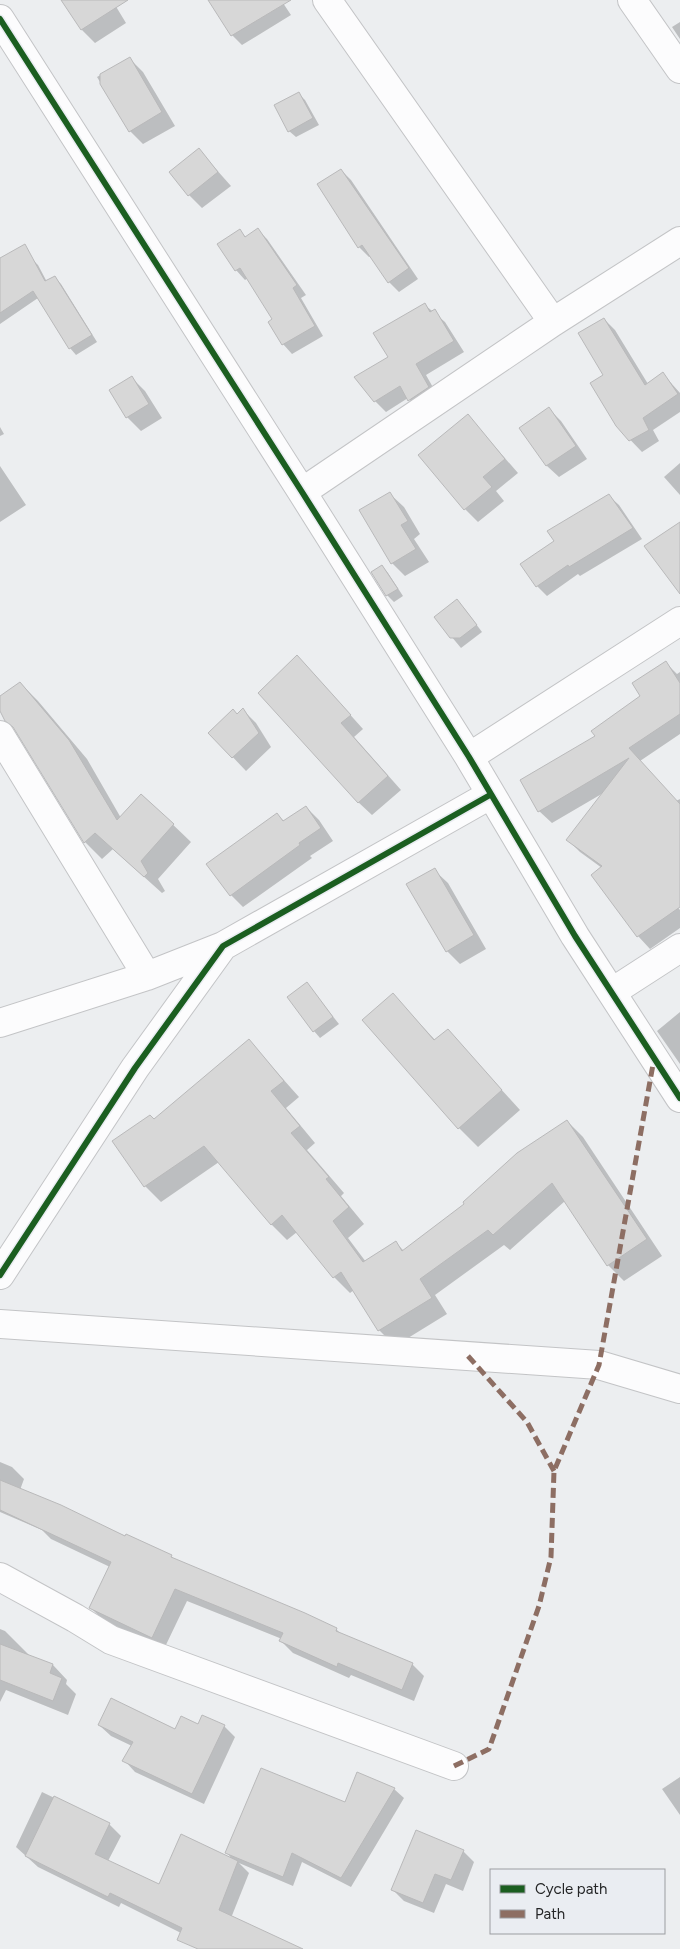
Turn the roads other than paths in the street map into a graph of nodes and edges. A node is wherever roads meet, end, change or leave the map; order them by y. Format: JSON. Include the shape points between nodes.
{"nodes":[{"id":1,"x":327,"y":0,"type":"edge"},
{"id":2,"x":632,"y":0,"type":"edge"},
{"id":3,"x":0,"y":19,"type":"edge"},
{"id":4,"x":680,"y":69,"type":"edge"},
{"id":5,"x":680,"y":241,"type":"edge"},
{"id":6,"x":552,"y":322,"type":"junction"},
{"id":7,"x":302,"y":492,"type":"junction"},
{"id":8,"x":680,"y":620,"type":"edge"},
{"id":9,"x":0,"y":735,"type":"edge"},
{"id":10,"x":469,"y":757,"type":"junction"},
{"id":11,"x":490,"y":795,"type":"junction"},
{"id":12,"x":223,"y":946,"type":"junction"},
{"id":13,"x":680,"y":948,"type":"edge"},
{"id":14,"x":146,"y":976,"type":"junction"},
{"id":15,"x":612,"y":992,"type":"junction"},
{"id":16,"x":0,"y":1023,"type":"edge"},
{"id":17,"x":680,"y":1098,"type":"edge"},
{"id":18,"x":0,"y":1275,"type":"edge"},
{"id":19,"x":0,"y":1324,"type":"edge"},
{"id":20,"x":680,"y":1389,"type":"edge"},
{"id":21,"x":0,"y":1577,"type":"edge"},
{"id":22,"x":454,"y":1766,"type":"dead end"}],
"edges":[{"from":1,"to":6,"type":"street"},
{"from":2,"to":4,"type":"street"},
{"from":3,"to":7,"type":"street"},
{"from":5,"to":6,"type":"street"},
{"from":6,"to":7,"type":"street"},
{"from":7,"to":10,"type":"street"},
{"from":8,"to":10,"type":"street"},
{"from":9,"to":14,"type":"street"},
{"from":10,"to":11,"type":"street"},
{"from":11,"to":12,"type":"street"},
{"from":11,"to":15,"type":"street"},
{"from":12,"to":14,"type":"street"},
{"from":12,"to":18,"type":"street","via":[[135,1068]]},
{"from":13,"to":15,"type":"street"},
{"from":14,"to":16,"type":"street"},
{"from":15,"to":17,"type":"street"},
{"from":19,"to":20,"type":"street","via":[[598,1366]]},
{"from":21,"to":22,"type":"street","via":[[111,1640]]}]}
